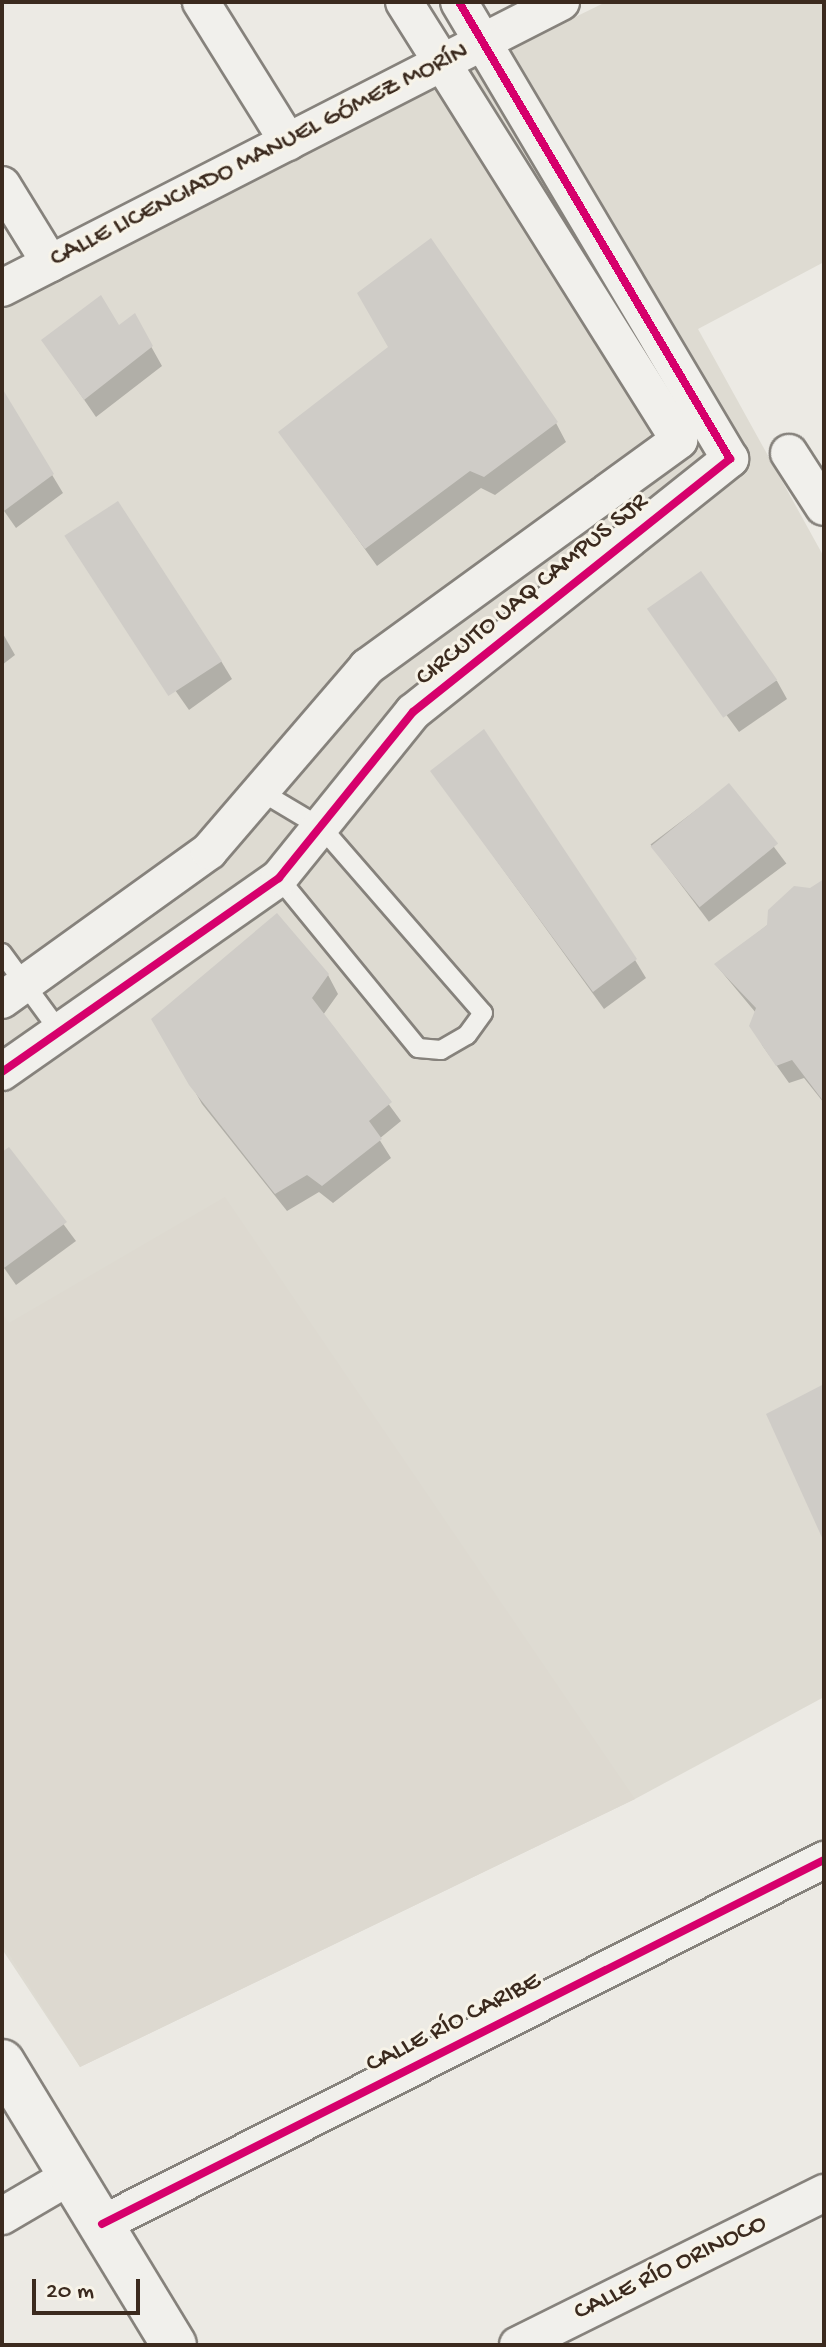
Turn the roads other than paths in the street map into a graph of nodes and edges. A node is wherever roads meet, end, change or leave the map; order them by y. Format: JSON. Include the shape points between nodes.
{"nodes":[{"id":1,"x":201,"y":2,"type":"edge"},
{"id":2,"x":404,"y":2,"type":"edge"},
{"id":3,"x":459,"y":2,"type":"edge"},
{"id":4,"x":561,"y":2,"type":"edge"},
{"id":5,"x":484,"y":41,"type":"junction"},
{"id":6,"x":442,"y":63,"type":"junction"},
{"id":7,"x":288,"y":142,"type":"junction"},
{"id":8,"x":2,"y":185,"type":"edge"},
{"id":9,"x":50,"y":263,"type":"junction"},
{"id":10,"x":2,"y":288,"type":"edge"},
{"id":11,"x":789,"y":453,"type":"dead end"},
{"id":12,"x":824,"y":507,"type":"edge"},
{"id":13,"x":260,"y":791,"type":"junction"},
{"id":14,"x":322,"y":828,"type":"junction"},
{"id":15,"x":279,"y":878,"type":"junction"},
{"id":16,"x":2,"y":953,"type":"edge"},
{"id":17,"x":13,"y":992,"type":"edge"},
{"id":18,"x":60,"y":1032,"type":"junction"},
{"id":19,"x":2,"y":1072,"type":"edge"},
{"id":20,"x":824,"y":1860,"type":"edge"},
{"id":21,"x":2,"y":2062,"type":"edge"},
{"id":22,"x":72,"y":2175,"type":"junction"},
{"id":23,"x":824,"y":2193,"type":"edge"},
{"id":24,"x":2,"y":2216,"type":"edge"},
{"id":25,"x":102,"y":2224,"type":"junction"},
{"id":26,"x":174,"y":2345,"type":"edge"},
{"id":27,"x":518,"y":2345,"type":"edge"}],
"edges":[{"from":1,"to":7,"type":"street"},
{"from":2,"to":6,"type":"street"},
{"from":3,"to":5,"type":"street"},
{"from":4,"to":5,"type":"street","name":"CALLE LICENCIADO MANUEL GÓMEZ MORÍN"},
{"from":5,"to":6,"type":"street","name":"CALLE LICENCIADO MANUEL GÓMEZ MORÍN"},
{"from":5,"to":14,"type":"street","name":"CIRCUITO UAQ CAMPUS SJR","via":[[730,459],[413,712]]},
{"from":6,"to":7,"type":"street","name":"CALLE LICENCIADO MANUEL GÓMEZ MORÍN"},
{"from":6,"to":13,"type":"street","name":"CIRCUITO UAQ CAMPUS SJR","via":[[679,440],[367,667]]},
{"from":7,"to":9,"type":"street","name":"CALLE LICENCIADO MANUEL GÓMEZ MORÍN"},
{"from":8,"to":9,"type":"street"},
{"from":9,"to":10,"type":"street","name":"CALLE LICENCIADO MANUEL GÓMEZ MORÍN"},
{"from":11,"to":12,"type":"street"},
{"from":13,"to":14,"type":"lane"},
{"from":13,"to":17,"type":"street","name":"CIRCUITO UAQ CAMPUS SJR","via":[[209,851]]},
{"from":14,"to":15,"type":"street","name":"CIRCUITO UAQ CAMPUS SJR"},
{"from":14,"to":15,"type":"lane","via":[[483,1013],[467,1035],[441,1050],[418,1048]]},
{"from":15,"to":18,"type":"street","name":"CIRCUITO UAQ CAMPUS SJR"},
{"from":16,"to":17,"type":"lane"},
{"from":17,"to":18,"type":"lane"},
{"from":18,"to":19,"type":"street","name":"CIRCUITO UAQ CAMPUS SJR"},
{"from":20,"to":25,"type":"street","name":"CALLE RÍO CARIBE"},
{"from":21,"to":22,"type":"main road"},
{"from":22,"to":24,"type":"street"},
{"from":22,"to":25,"type":"main road"},
{"from":23,"to":27,"type":"street","name":"CALLE RÍO ORINOCO"},
{"from":25,"to":26,"type":"main road"}]}
